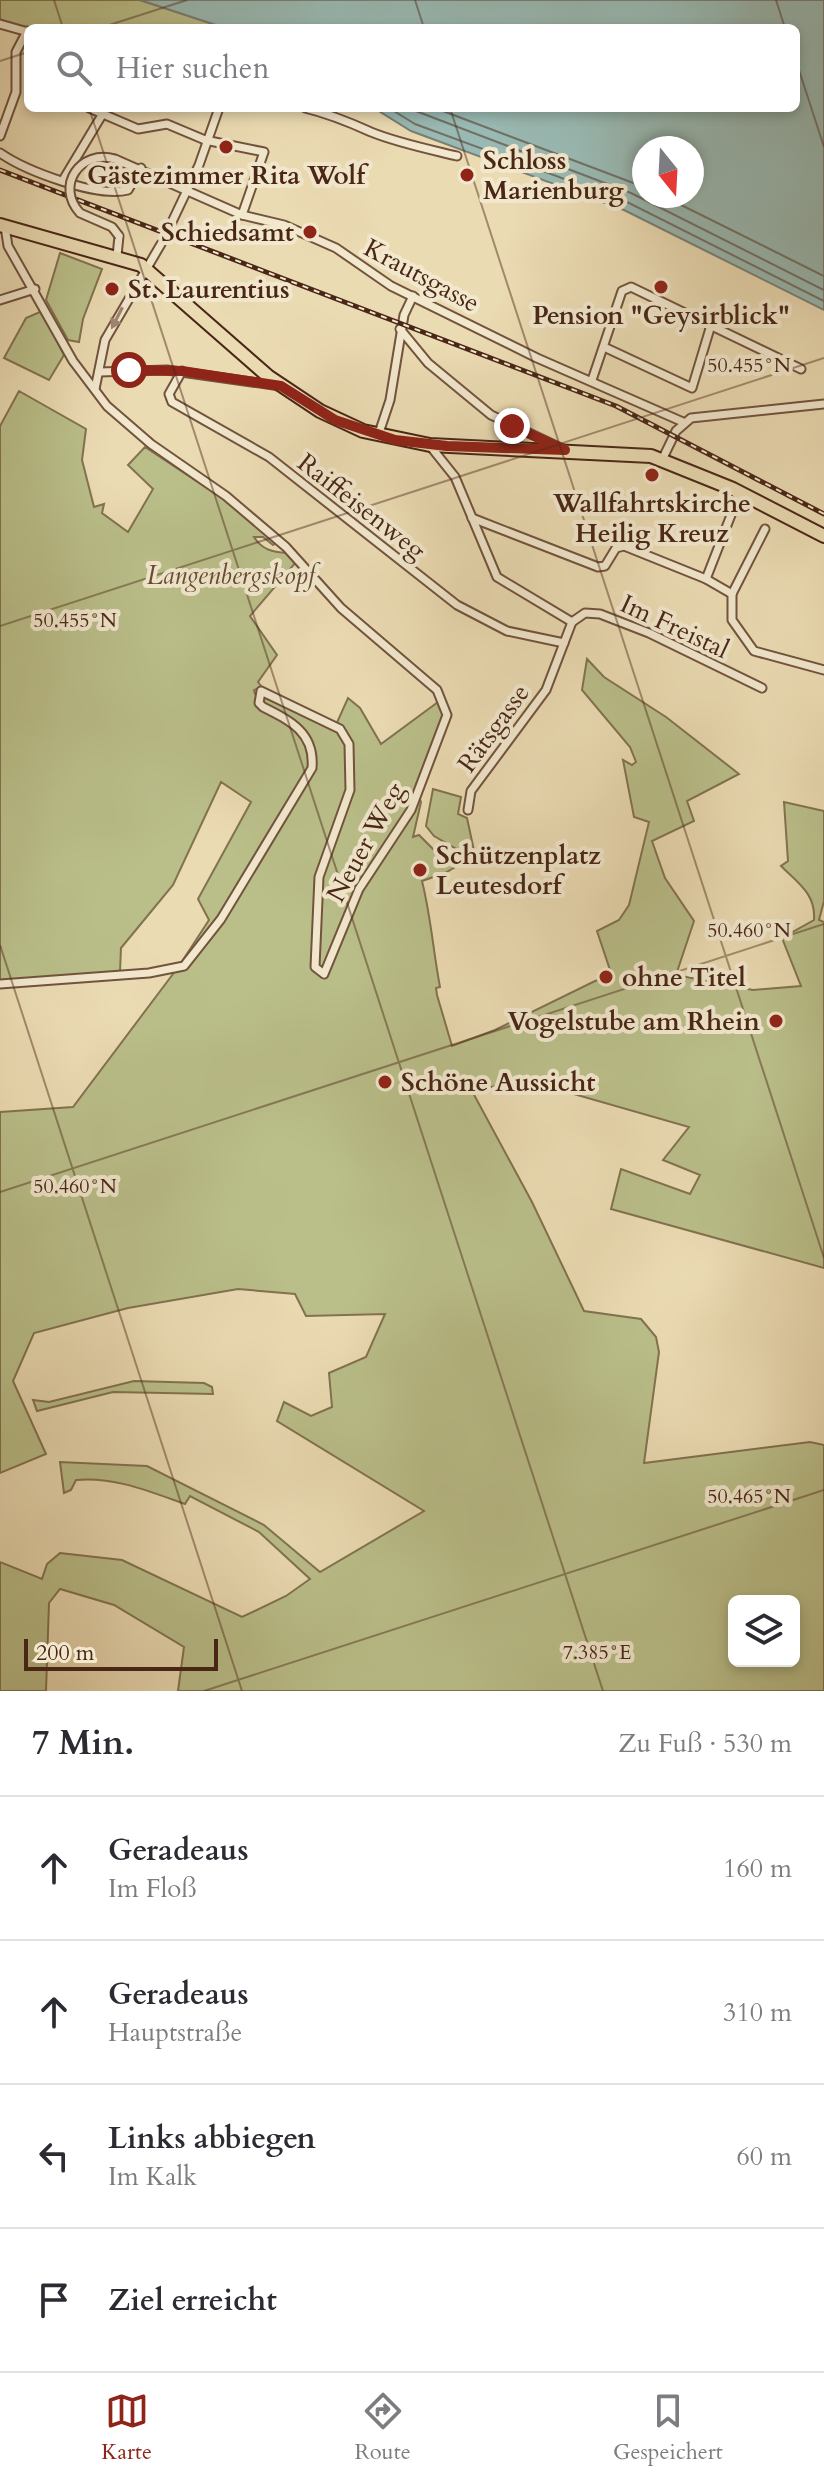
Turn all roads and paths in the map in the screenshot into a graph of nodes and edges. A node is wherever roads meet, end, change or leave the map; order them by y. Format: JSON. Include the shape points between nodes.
{"nodes":[{"id":1,"x":0,"y":24,"type":"edge"},
{"id":2,"x":24,"y":31,"type":"edge"},
{"id":3,"x":24,"y":39,"type":"edge"},
{"id":4,"x":16,"y":92,"type":"junction"},
{"id":5,"x":24,"y":92,"type":"edge"},
{"id":6,"x":96,"y":112,"type":"edge"},
{"id":7,"x":218,"y":112,"type":"edge"},
{"id":8,"x":320,"y":112,"type":"edge"},
{"id":9,"x":102,"y":115,"type":"junction"},
{"id":10,"x":0,"y":136,"type":"edge"},
{"id":11,"x":209,"y":140,"type":"junction"},
{"id":12,"x":0,"y":153,"type":"edge"},
{"id":13,"x":457,"y":156,"type":"dead end"},
{"id":14,"x":141,"y":168,"type":"junction"},
{"id":15,"x":63,"y":180,"type":"junction"},
{"id":16,"x":187,"y":191,"type":"junction"},
{"id":17,"x":242,"y":215,"type":"junction"},
{"id":18,"x":171,"y":224,"type":"dead end"},
{"id":19,"x":2,"y":226,"type":"edge"},
{"id":20,"x":161,"y":244,"type":"dead end"},
{"id":21,"x":117,"y":256,"type":"junction"},
{"id":22,"x":145,"y":268,"type":"junction"},
{"id":23,"x":35,"y":289,"type":"junction"},
{"id":24,"x":413,"y":296,"type":"junction"},
{"id":25,"x":0,"y":300,"type":"edge"},
{"id":26,"x":711,"y":325,"type":"junction"},
{"id":27,"x":400,"y":329,"type":"junction"},
{"id":28,"x":604,"y":347,"type":"junction"},
{"id":29,"x":801,"y":369,"type":"dead end"},
{"id":30,"x":182,"y":371,"type":"junction"},
{"id":31,"x":99,"y":372,"type":"junction"},
{"id":32,"x":592,"y":380,"type":"junction"},
{"id":33,"x":281,"y":386,"type":"junction"},
{"id":34,"x":95,"y":389,"type":"junction"},
{"id":35,"x":824,"y":404,"type":"edge"},
{"id":36,"x":683,"y":422,"type":"junction"},
{"id":37,"x":378,"y":436,"type":"junction"},
{"id":38,"x":430,"y":445,"type":"junction"},
{"id":39,"x":565,"y":450,"type":"junction"},
{"id":40,"x":662,"y":460,"type":"junction"},
{"id":41,"x":740,"y":492,"type":"junction"},
{"id":42,"x":472,"y":518,"type":"junction"},
{"id":43,"x":765,"y":529,"type":"dead end"},
{"id":44,"x":824,"y":536,"type":"edge"},
{"id":45,"x":706,"y":579,"type":"junction"},
{"id":46,"x":732,"y":594,"type":"junction"},
{"id":47,"x":572,"y":622,"type":"junction"},
{"id":48,"x":564,"y":643,"type":"junction"},
{"id":49,"x":824,"y":670,"type":"edge"},
{"id":50,"x":762,"y":688,"type":"dead end"},
{"id":51,"x":468,"y":810,"type":"dead end"},
{"id":52,"x":0,"y":984,"type":"edge"}],
"edges":[{"from":1,"to":2,"type":"street"},
{"from":3,"to":4,"type":"street","via":[[14,57]]},
{"from":4,"to":5,"type":"street"},
{"from":4,"to":10,"type":"street"},
{"from":6,"to":9,"type":"street"},
{"from":7,"to":11,"type":"street"},
{"from":8,"to":13,"type":"street"},
{"from":9,"to":11,"type":"street","via":[[144,130],[167,124]]},
{"from":9,"to":15,"type":"street"},
{"from":11,"to":16,"type":"street"},
{"from":11,"to":17,"type":"street","via":[[264,152]]},
{"from":12,"to":15,"type":"street"},
{"from":14,"to":15,"type":"street","via":[[133,185],[120,192]]},
{"from":14,"to":16,"type":"street","name":"Krautsgasse"},
{"from":14,"to":21,"type":"street","name":"Krautsgasse","bridge":true,"via":[[98,156],[72,174],[69,190],[80,213],[112,227],[119,236]]},
{"from":16,"to":17,"type":"street","name":"Krautsgasse"},
{"from":16,"to":18,"type":"street"},
{"from":17,"to":24,"type":"street","name":"Krautsgasse","via":[[284,225],[336,248]]},
{"from":19,"to":21,"type":"main road"},
{"from":19,"to":23,"type":"street","name":"Neuer Weg"},
{"from":20,"to":22,"type":"street"},
{"from":21,"to":22,"type":"main road"},
{"from":22,"to":31,"type":"street","one_way":true,"via":[[105,340]]},
{"from":22,"to":33,"type":"main road"},
{"from":23,"to":25,"type":"street"},
{"from":23,"to":34,"type":"street","name":"Neuer Weg","via":[[73,361]]},
{"from":24,"to":27,"type":"street"},
{"from":24,"to":32,"type":"street","name":"Krautsgasse"},
{"from":26,"to":28,"type":"street","via":[[626,288]]},
{"from":26,"to":28,"type":"street","via":[[692,388]]},
{"from":26,"to":29,"type":"street"},
{"from":27,"to":37,"type":"street","via":[[390,400]]},
{"from":27,"to":39,"type":"street","via":[[428,363],[491,415]]},
{"from":28,"to":32,"type":"street"},
{"from":30,"to":31,"type":"street"},
{"from":30,"to":33,"type":"street"},
{"from":30,"to":48,"type":"street","name":"Raiffeisenweg","via":[[169,394],[172,402],[269,457],[457,605],[507,631]]},
{"from":31,"to":34,"type":"street"},
{"from":32,"to":36,"type":"street","name":"Krautsgasse"},
{"from":33,"to":37,"type":"main road","via":[[335,420]]},
{"from":34,"to":52,"type":"street","name":"Neuer Weg","via":[[124,424],[226,496],[286,547],[341,608],[434,687],[446,707],[411,810],[359,889],[322,975],[315,967],[319,877],[350,790],[349,744],[340,729],[261,691],[263,707],[305,733],[312,746],[312,768],[221,919],[184,966]]},
{"from":35,"to":36,"type":"street","via":[[728,412]]},
{"from":36,"to":40,"type":"street"},
{"from":37,"to":38,"type":"main road"},
{"from":38,"to":39,"type":"main road"},
{"from":38,"to":42,"type":"street","via":[[455,477]]},
{"from":39,"to":40,"type":"main road"},
{"from":40,"to":41,"type":"main road"},
{"from":41,"to":44,"type":"main road"},
{"from":41,"to":45,"type":"street"},
{"from":42,"to":45,"type":"street","via":[[594,566],[603,568],[619,546]]},
{"from":42,"to":47,"type":"street","via":[[497,577]]},
{"from":43,"to":46,"type":"street"},
{"from":45,"to":46,"type":"street"},
{"from":46,"to":49,"type":"street","via":[[732,620],[754,651]]},
{"from":47,"to":48,"type":"street","name":"Rätsgasse"},
{"from":47,"to":50,"type":"street","name":"Im Freistal","via":[[585,613],[600,614]]},
{"from":48,"to":51,"type":"street","name":"Rätsgasse","via":[[546,690],[478,781]]}]}
